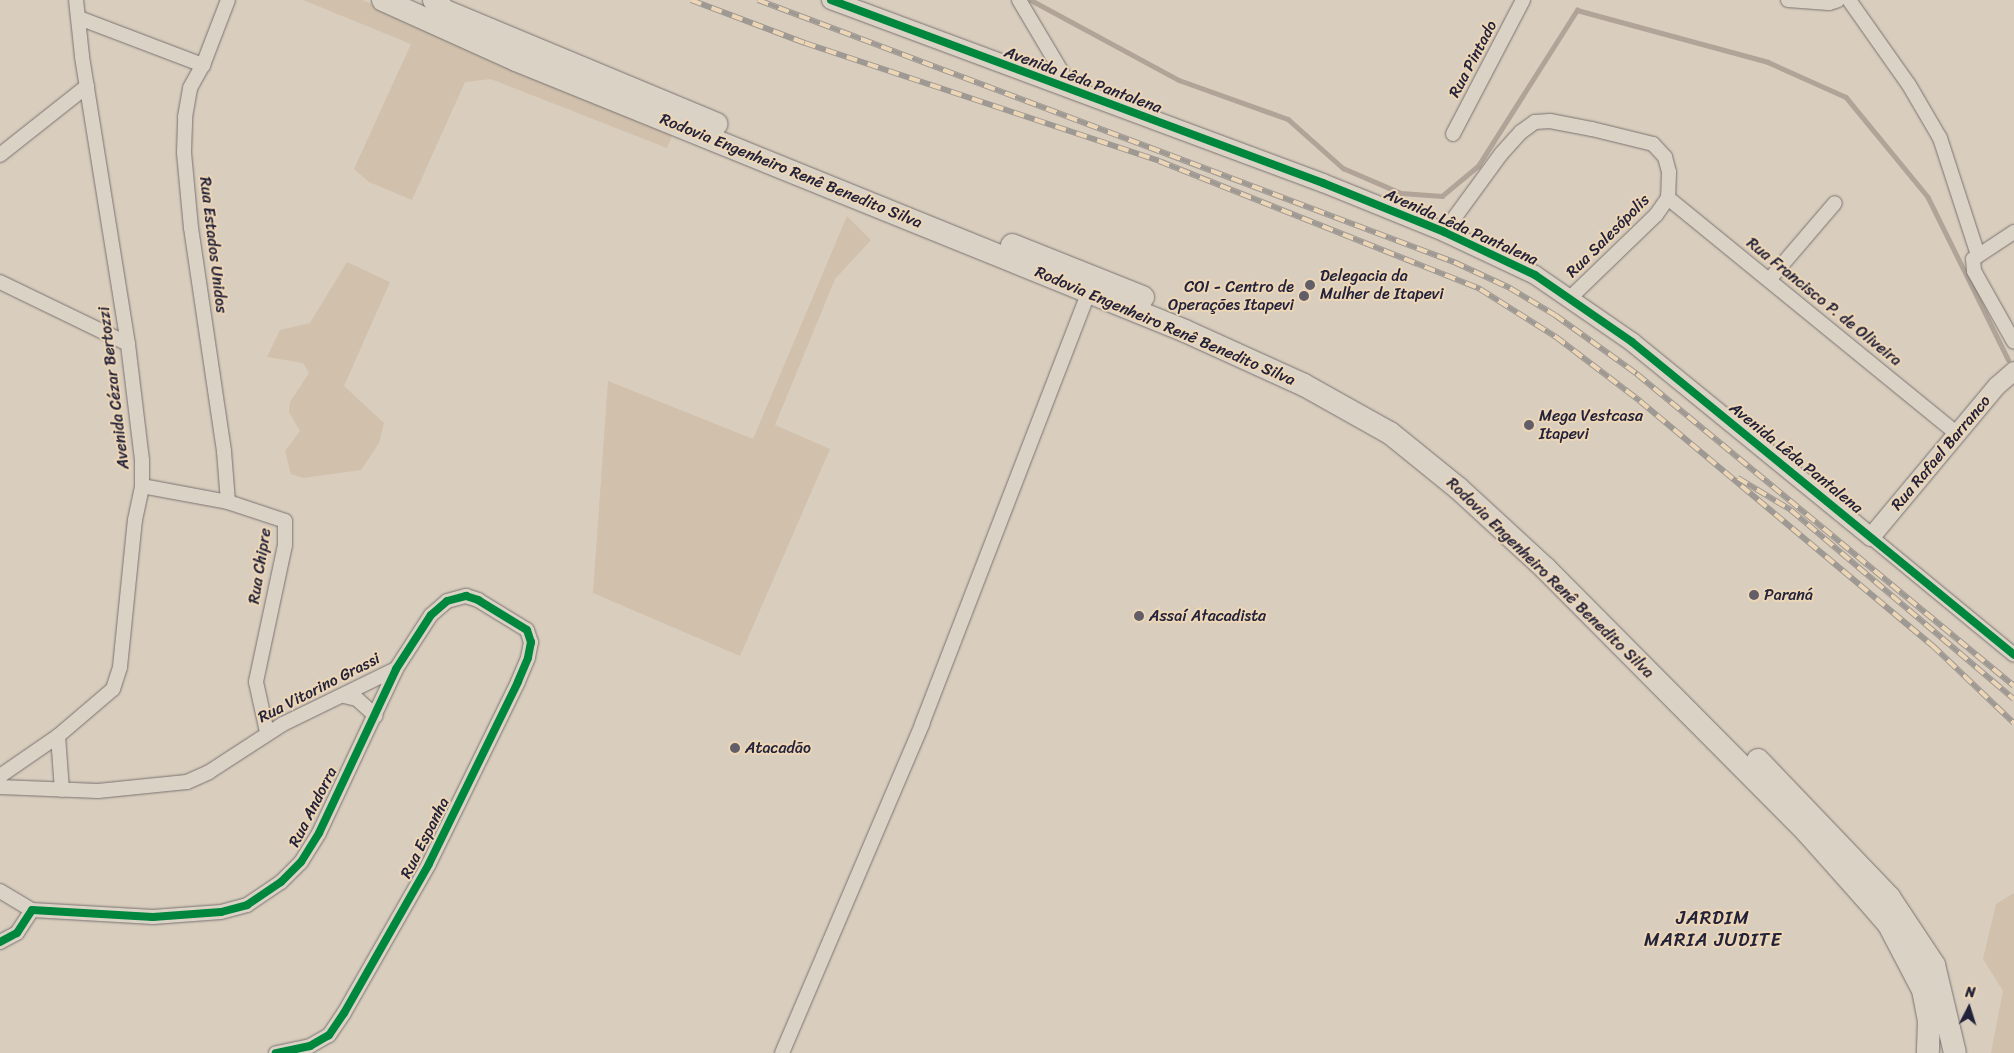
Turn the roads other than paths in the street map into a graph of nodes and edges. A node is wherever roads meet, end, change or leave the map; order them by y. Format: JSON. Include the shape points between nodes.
{"nodes":[{"id":1,"x":76,"y":0,"type":"edge"},
{"id":2,"x":228,"y":0,"type":"edge"},
{"id":3,"x":382,"y":0,"type":"edge"},
{"id":4,"x":831,"y":0,"type":"edge"},
{"id":5,"x":1019,"y":0,"type":"edge"},
{"id":6,"x":1523,"y":0,"type":"edge"},
{"id":7,"x":1788,"y":0,"type":"edge"},
{"id":8,"x":1838,"y":0,"type":"edge"},
{"id":9,"x":1849,"y":0,"type":"edge"},
{"id":10,"x":435,"y":1,"type":"edge"},
{"id":11,"x":79,"y":18,"type":"junction"},
{"id":12,"x":203,"y":65,"type":"junction"},
{"id":13,"x":87,"y":86,"type":"junction"},
{"id":14,"x":1073,"y":91,"type":"junction"},
{"id":15,"x":1453,"y":134,"type":"dead end"},
{"id":16,"x":0,"y":155,"type":"edge"},
{"id":17,"x":1668,"y":198,"type":"junction"},
{"id":18,"x":1835,"y":203,"type":"dead end"},
{"id":19,"x":1444,"y":232,"type":"junction"},
{"id":20,"x":2014,"y":232,"type":"edge"},
{"id":21,"x":1978,"y":255,"type":"junction"},
{"id":22,"x":1769,"y":280,"type":"junction"},
{"id":23,"x":0,"y":282,"type":"edge"},
{"id":24,"x":1088,"y":293,"type":"junction"},
{"id":25,"x":1571,"y":298,"type":"junction"},
{"id":26,"x":2014,"y":342,"type":"edge"},
{"id":27,"x":128,"y":344,"type":"junction"},
{"id":28,"x":2014,"y":371,"type":"edge"},
{"id":29,"x":1957,"y":434,"type":"junction"},
{"id":30,"x":142,"y":486,"type":"junction"},
{"id":31,"x":228,"y":502,"type":"junction"},
{"id":32,"x":1871,"y":537,"type":"junction"},
{"id":33,"x":492,"y":609,"type":"joint"},
{"id":34,"x":2014,"y":655,"type":"edge"},
{"id":35,"x":396,"y":669,"type":"junction"},
{"id":36,"x":344,"y":696,"type":"junction"},
{"id":37,"x":376,"y":716,"type":"junction"},
{"id":38,"x":267,"y":732,"type":"junction"},
{"id":39,"x":58,"y":736,"type":"junction"},
{"id":40,"x":0,"y":776,"type":"edge"},
{"id":41,"x":0,"y":787,"type":"edge"},
{"id":42,"x":62,"y":790,"type":"junction"},
{"id":43,"x":0,"y":891,"type":"edge"},
{"id":44,"x":32,"y":910,"type":"junction"},
{"id":45,"x":0,"y":942,"type":"edge"},
{"id":46,"x":329,"y":1035,"type":"junction"},
{"id":47,"x":276,"y":1053,"type":"edge"},
{"id":48,"x":320,"y":1053,"type":"edge"},
{"id":49,"x":782,"y":1053,"type":"edge"},
{"id":50,"x":1928,"y":1053,"type":"edge"},
{"id":51,"x":1955,"y":1053,"type":"edge"}],
"edges":[{"from":1,"to":11,"type":"street","name":"Avenida Cézar Bertozzi"},
{"from":2,"to":12,"type":"street","name":"Rua Estados Unidos"},
{"from":3,"to":24,"type":"main road","name":"Rodovia Engenheiro Renê Benedito Silva","via":[[516,60]]},
{"from":4,"to":14,"type":"street","name":"Avenida Lêda Pantalena"},
{"from":5,"to":14,"type":"street"},
{"from":6,"to":15,"type":"street","name":"Rua Pintado"},
{"from":7,"to":8,"type":"street","via":[[1829,3]]},
{"from":9,"to":21,"type":"street","via":[[1909,85],[1940,138]]},
{"from":10,"to":51,"type":"main road","name":"Rodovia Engenheiro Renê Benedito Silva","via":[[445,11],[848,180],[1138,295],[1288,360],[1390,415],[1524,530],[1856,859],[1889,897],[1934,965]]},
{"from":11,"to":12,"type":"street"},
{"from":11,"to":13,"type":"street","name":"Avenida Cézar Bertozzi"},
{"from":12,"to":31,"type":"street","name":"Rua Estados Unidos","via":[[190,88],[184,152],[191,228],[224,451]]},
{"from":13,"to":16,"type":"street"},
{"from":13,"to":27,"type":"street","name":"Avenida Cézar Bertozzi"},
{"from":14,"to":19,"type":"street","name":"Avenida Lêda Pantalena","via":[[1323,183]]},
{"from":17,"to":19,"type":"street","via":[[1669,172],[1665,157],[1653,144],[1584,127],[1550,121],[1535,122],[1501,154]]},
{"from":17,"to":22,"type":"street","name":"Rua Francisco P. de Oliveira"},
{"from":17,"to":25,"type":"street","name":"Rua Salesópolis","via":[[1656,215]]},
{"from":18,"to":22,"type":"street"},
{"from":19,"to":25,"type":"street","name":"Avenida Lêda Pantalena","via":[[1535,275]]},
{"from":20,"to":21,"type":"street"},
{"from":21,"to":26,"type":"street","via":[[1973,258],[1974,271]]},
{"from":22,"to":29,"type":"street","name":"Rua Francisco P. de Oliveira"},
{"from":23,"to":27,"type":"street"},
{"from":24,"to":49,"type":"street","via":[[922,724]]},
{"from":24,"to":50,"type":"main road","name":"Rodovia Engenheiro Renê Benedito Silva","via":[[1168,324],[1304,385],[1390,433],[1458,488],[1546,569],[1708,731],[1806,832],[1889,925],[1923,990],[1929,1020]]},
{"from":25,"to":32,"type":"street","name":"Avenida Lêda Pantalena","via":[[1632,342]]},
{"from":27,"to":30,"type":"street","name":"Avenida Cézar Bertozzi","via":[[142,460]]},
{"from":28,"to":29,"type":"street","name":"Rua Rafael Barranco"},
{"from":29,"to":32,"type":"street","name":"Rua Rafael Barranco"},
{"from":30,"to":31,"type":"street","name":"Rua Chipre"},
{"from":30,"to":39,"type":"street","name":"Avenida Cézar Bertozzi","via":[[134,520],[120,667],[113,689]]},
{"from":31,"to":38,"type":"street","name":"Rua Chipre","via":[[285,521],[285,545],[256,682]]},
{"from":32,"to":34,"type":"street","name":"Avenida Lêda Pantalena"},
{"from":33,"to":35,"type":"street","name":"Rua Andorra","via":[[466,596],[447,601],[431,616]]},
{"from":33,"to":46,"type":"street","name":"Rua Espanha","via":[[527,630],[531,642],[528,658],[429,864]]},
{"from":35,"to":36,"type":"street","name":"Rua Vitorino Grassi"},
{"from":35,"to":37,"type":"street","name":"Rua Andorra"},
{"from":36,"to":37,"type":"street","via":[[357,699]]},
{"from":36,"to":38,"type":"street","name":"Rua Vitorino Grassi"},
{"from":37,"to":44,"type":"street","name":"Rua Andorra","via":[[319,833],[300,862],[280,882],[247,905],[222,912],[153,917]]},
{"from":38,"to":42,"type":"street","name":"Rua Vitorino Grassi","via":[[209,772],[187,782],[107,790]]},
{"from":39,"to":40,"type":"street","name":"Avenida Cézar Bertozzi"},
{"from":39,"to":42,"type":"street"},
{"from":41,"to":42,"type":"street","name":"Rua Vitorino Grassi"},
{"from":43,"to":44,"type":"street"},
{"from":44,"to":45,"type":"street","via":[[16,932]]},
{"from":46,"to":47,"type":"street","via":[[310,1046]]},
{"from":46,"to":48,"type":"street"}]}
